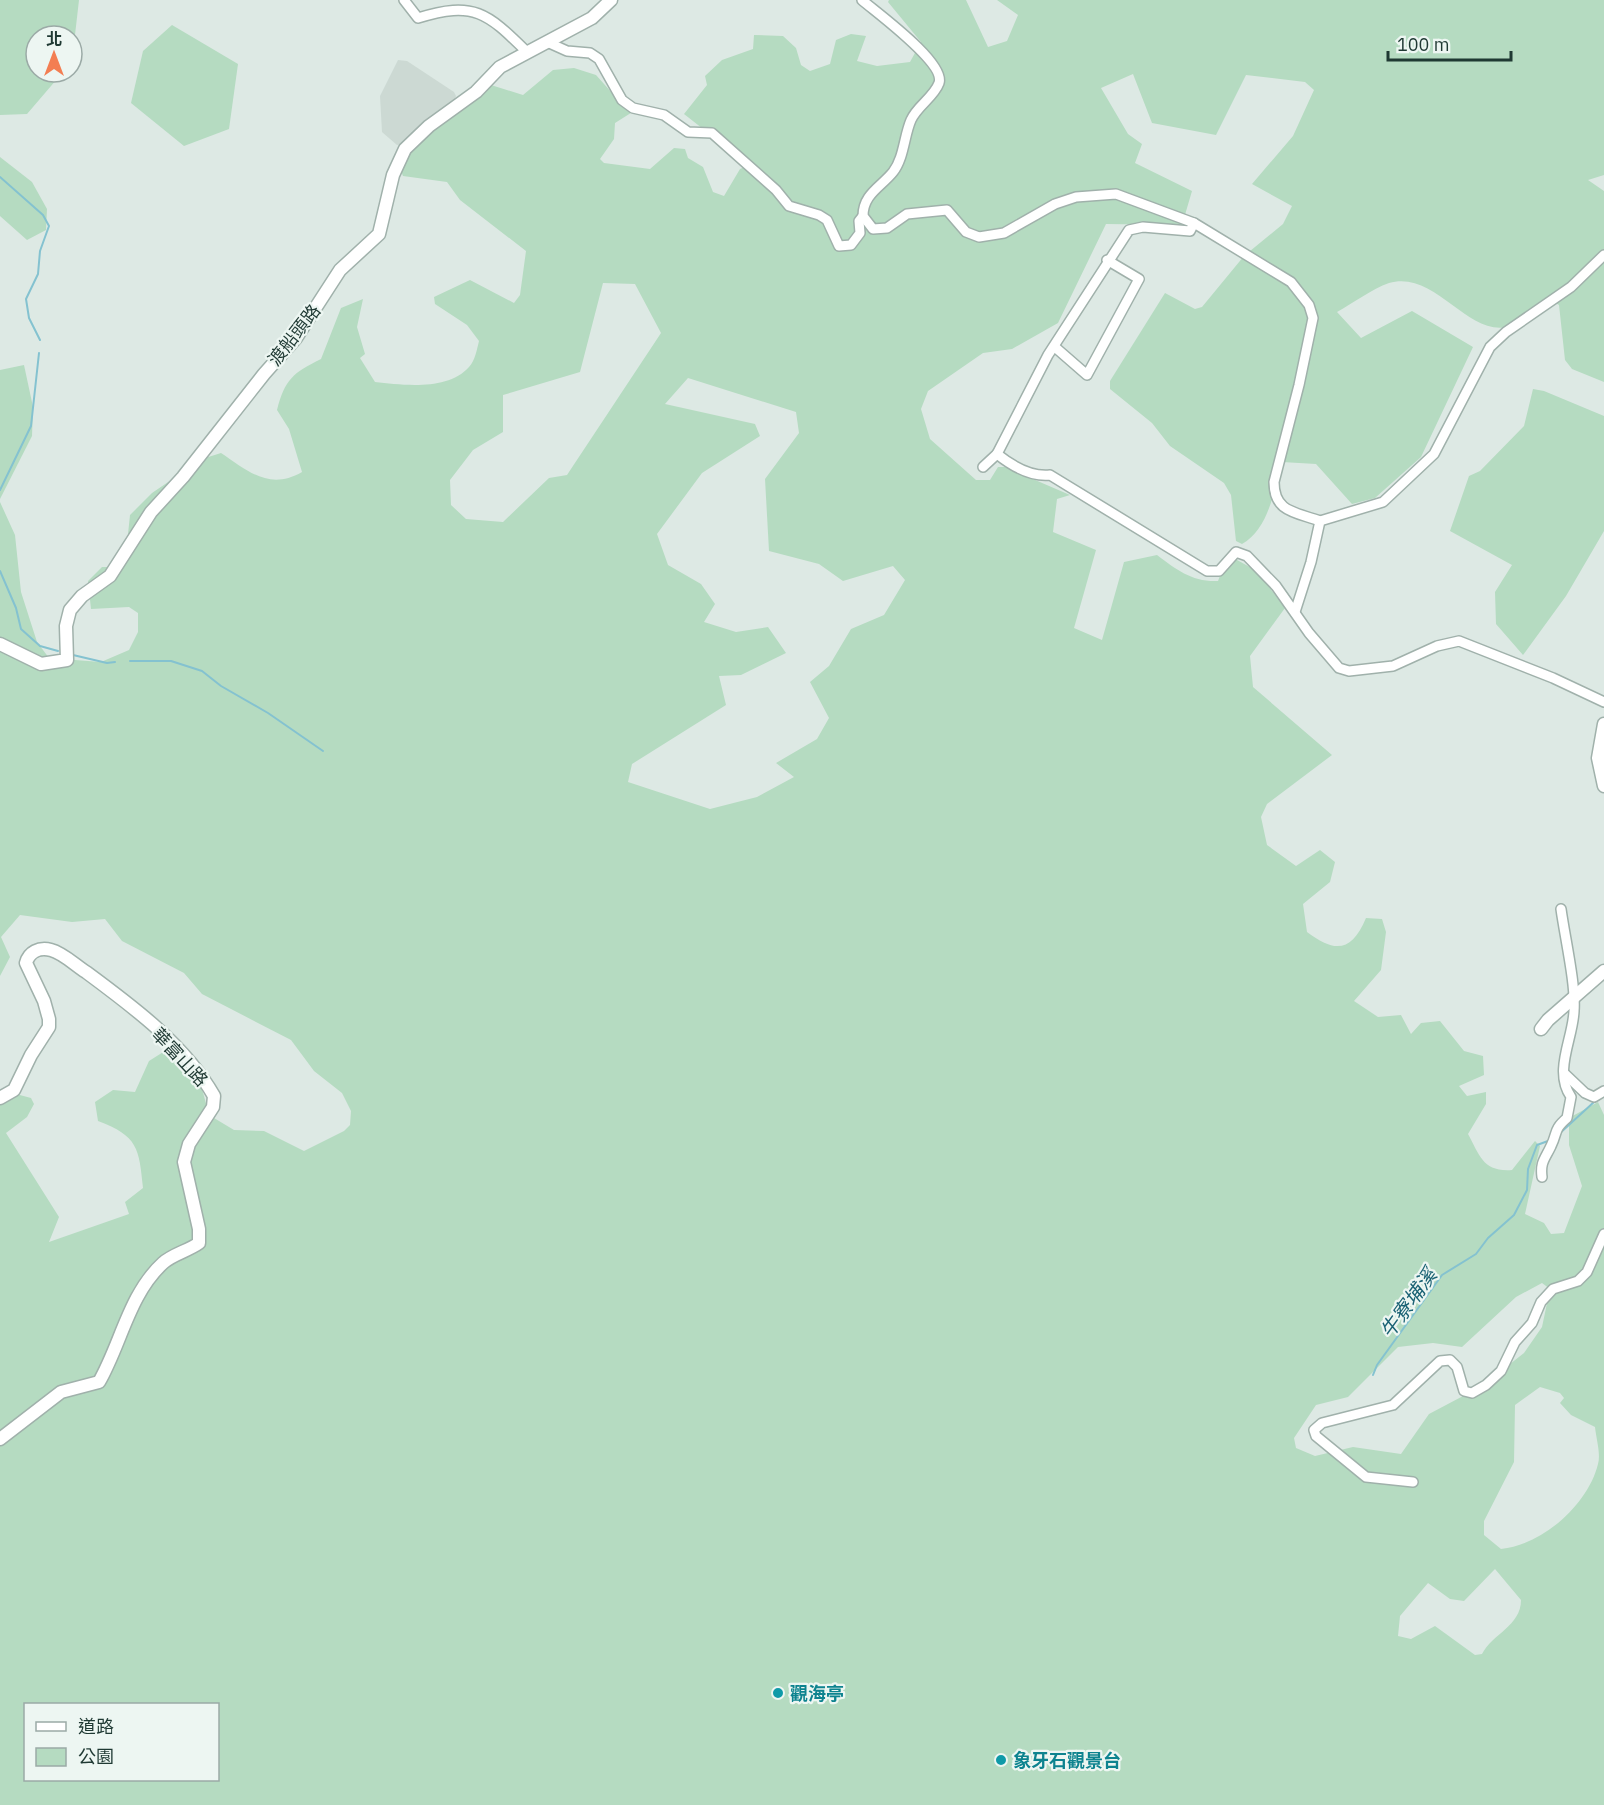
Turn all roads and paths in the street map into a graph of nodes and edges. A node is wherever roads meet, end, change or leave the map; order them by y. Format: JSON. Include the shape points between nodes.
{"nodes":[{"id":1,"x":404,"y":0,"type":"edge"},
{"id":2,"x":611,"y":0,"type":"edge"},
{"id":3,"x":862,"y":0,"type":"edge"},
{"id":4,"x":547,"y":42,"type":"junction"},
{"id":5,"x":527,"y":52,"type":"junction"},
{"id":6,"x":863,"y":216,"type":"junction"},
{"id":7,"x":1194,"y":223,"type":"junction"},
{"id":8,"x":1604,"y":255,"type":"edge"},
{"id":9,"x":1107,"y":260,"type":"junction"},
{"id":10,"x":1056,"y":348,"type":"junction"},
{"id":11,"x":997,"y":454,"type":"junction"},
{"id":12,"x":983,"y":466,"type":"dead end"},
{"id":13,"x":1320,"y":521,"type":"junction"},
{"id":14,"x":1295,"y":612,"type":"junction"},
{"id":15,"x":0,"y":644,"type":"edge"},
{"id":16,"x":1604,"y":702,"type":"edge"},
{"id":17,"x":1604,"y":724,"type":"edge"},
{"id":18,"x":1604,"y":786,"type":"edge"},
{"id":19,"x":1561,"y":909,"type":"dead end"},
{"id":20,"x":1604,"y":971,"type":"edge"},
{"id":21,"x":1573,"y":998,"type":"junction"},
{"id":22,"x":1541,"y":1029,"type":"dead end"},
{"id":23,"x":1565,"y":1074,"type":"junction"},
{"id":24,"x":1604,"y":1091,"type":"edge"},
{"id":25,"x":0,"y":1098,"type":"edge"},
{"id":26,"x":1542,"y":1177,"type":"dead end"},
{"id":27,"x":1604,"y":1234,"type":"edge"},
{"id":28,"x":0,"y":1439,"type":"edge"},
{"id":29,"x":1413,"y":1482,"type":"dead end"}],
"edges":[{"from":1,"to":5,"type":"street","via":[[418,18],[466,9],[481,11]]},
{"from":2,"to":4,"type":"street","name":"渡船頭路","via":[[592,18]]},
{"from":3,"to":6,"type":"street","via":[[929,58],[939,78],[916,110],[894,171],[872,191]]},
{"from":4,"to":5,"type":"street","name":"渡船頭路"},
{"from":4,"to":6,"type":"street","via":[[599,59],[622,100],[633,108],[664,115],[688,132],[712,133],[789,206],[827,220],[839,246],[851,245],[860,233],[859,221]]},
{"from":5,"to":15,"type":"street","name":"渡船頭路","via":[[500,67],[476,93],[422,131],[405,149],[393,175],[379,234],[340,270],[296,338],[151,512],[110,576],[70,610],[66,626],[67,660],[41,664]]},
{"from":6,"to":7,"type":"street","via":[[873,229],[880,229],[907,214],[947,210],[966,232],[979,237],[1004,232],[1055,204],[1116,194]]},
{"from":7,"to":9,"type":"street","via":[[1190,231],[1143,227],[1129,230]]},
{"from":7,"to":13,"type":"street","via":[[1291,282],[1309,305],[1313,318],[1274,495],[1279,505]]},
{"from":8,"to":13,"type":"street","via":[[1571,287],[1490,347],[1434,454],[1383,502]]},
{"from":9,"to":10,"type":"street"},
{"from":9,"to":10,"type":"street","via":[[1139,279],[1087,375]]},
{"from":10,"to":11,"type":"street","via":[[1048,355]]},
{"from":11,"to":12,"type":"street"},
{"from":11,"to":14,"type":"street","via":[[1039,476],[1050,475],[1207,571],[1219,571],[1236,552],[1247,556]]},
{"from":13,"to":14,"type":"street"},
{"from":14,"to":16,"type":"street","via":[[1333,662],[1349,671],[1393,666],[1437,646],[1459,641]]},
{"from":17,"to":18,"type":"street","via":[[1598,758]]},
{"from":19,"to":21,"type":"street"},
{"from":20,"to":21,"type":"street"},
{"from":21,"to":22,"type":"street"},
{"from":21,"to":23,"type":"street"},
{"from":23,"to":24,"type":"street","via":[[1594,1097]]},
{"from":23,"to":26,"type":"street","via":[[1566,1090],[1571,1097],[1567,1118],[1555,1128],[1551,1146],[1541,1159]]},
{"from":25,"to":28,"type":"street","name":"華富山路","via":[[14,1090],[49,1027],[44,1001],[26,963],[28,955],[35,951],[51,949],[111,991],[160,1033],[193,1066],[214,1096],[213,1107],[189,1144],[184,1162],[199,1243],[165,1262],[152,1275],[124,1323],[115,1353],[99,1382],[61,1392]]},
{"from":27,"to":29,"type":"street","via":[[1587,1272],[1578,1281],[1553,1289],[1540,1302],[1532,1323],[1515,1342],[1501,1371],[1486,1385],[1472,1393],[1464,1391],[1457,1367],[1450,1360],[1440,1361],[1394,1405],[1322,1423],[1314,1430],[1316,1436],[1366,1478]]}]}
